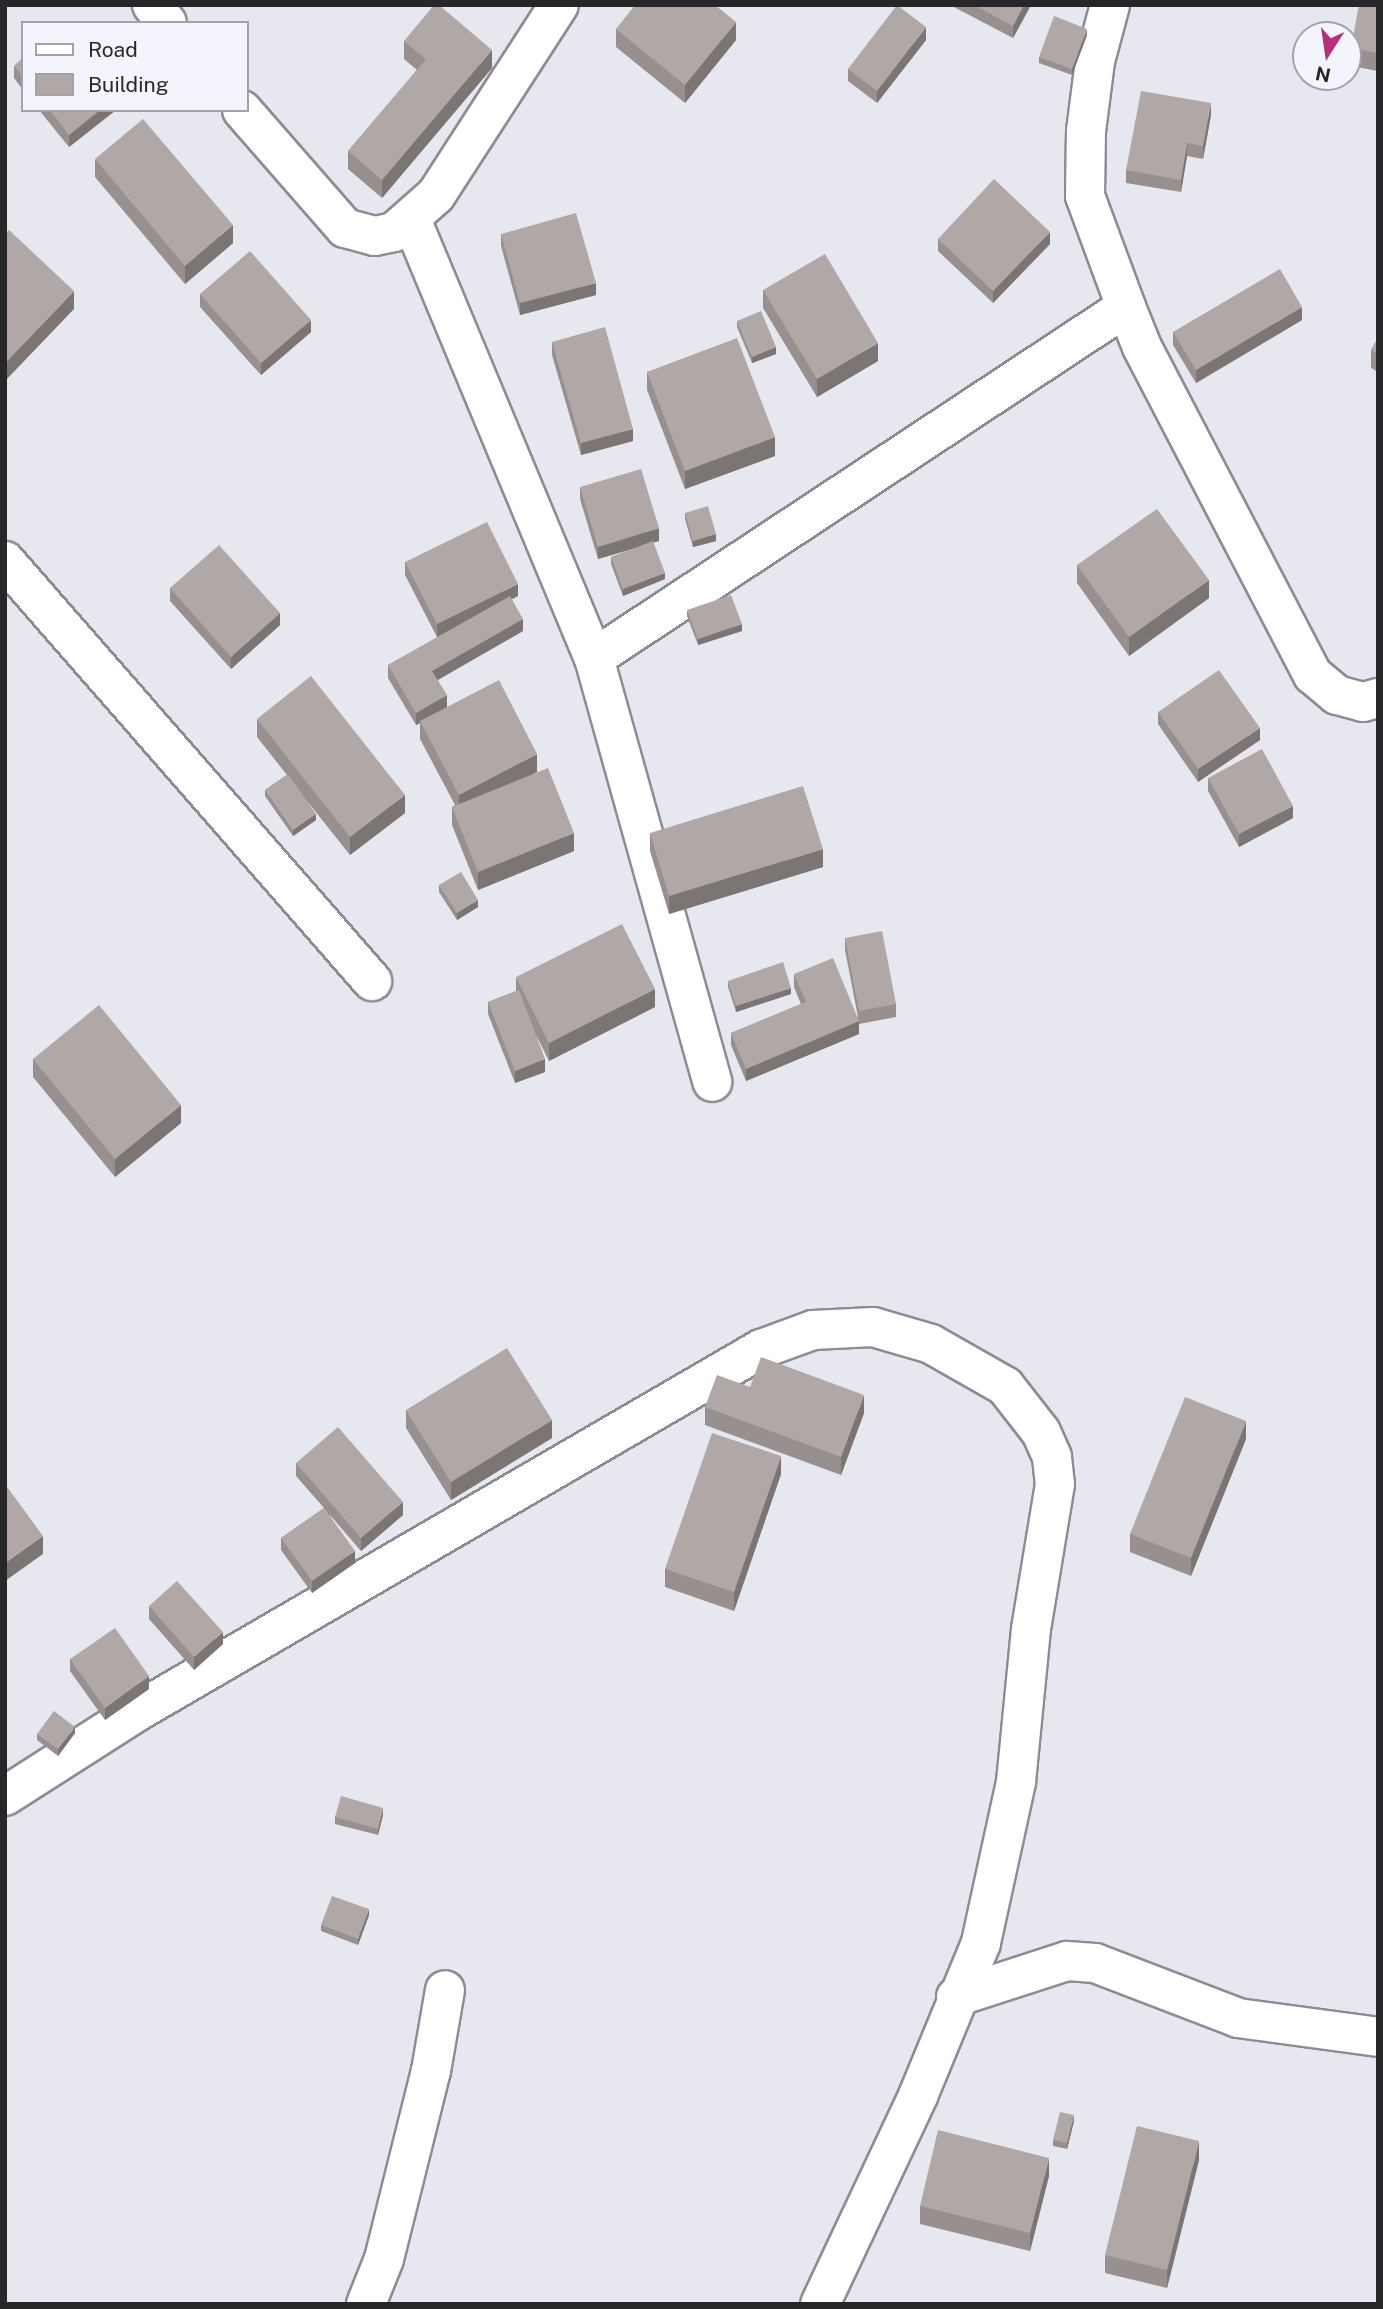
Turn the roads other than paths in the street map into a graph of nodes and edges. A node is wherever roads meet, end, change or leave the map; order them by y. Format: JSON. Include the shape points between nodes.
{"nodes":[{"id":1,"x":152,"y":5,"type":"edge"},
{"id":2,"x":559,"y":5,"type":"edge"},
{"id":3,"x":1110,"y":5,"type":"edge"},
{"id":4,"x":165,"y":21,"type":"edge"},
{"id":5,"x":244,"y":112,"type":"edge"},
{"id":6,"x":411,"y":219,"type":"junction"},
{"id":7,"x":1126,"y":307,"type":"junction"},
{"id":8,"x":5,"y":561,"type":"edge"},
{"id":9,"x":594,"y":658,"type":"junction"},
{"id":10,"x":1378,"y":698,"type":"edge"},
{"id":11,"x":372,"y":981,"type":"dead end"},
{"id":12,"x":712,"y":1083,"type":"dead end"},
{"id":13,"x":5,"y":1796,"type":"edge"},
{"id":14,"x":444,"y":1990,"type":"dead end"},
{"id":15,"x":956,"y":1997,"type":"junction"},
{"id":16,"x":1378,"y":2037,"type":"edge"},
{"id":17,"x":366,"y":2304,"type":"edge"},
{"id":18,"x":820,"y":2304,"type":"edge"}],
"edges":[{"from":1,"to":4,"type":"street"},
{"from":2,"to":6,"type":"street","via":[[436,195]]},
{"from":3,"to":7,"type":"street","via":[[1095,61],[1086,131],[1085,197]]},
{"from":5,"to":6,"type":"street","via":[[345,228],[376,236],[394,232]]},
{"from":6,"to":9,"type":"street"},
{"from":7,"to":9,"type":"street"},
{"from":7,"to":10,"type":"street","via":[[1142,347],[1314,675],[1337,695],[1363,702]]},
{"from":8,"to":11,"type":"street"},
{"from":9,"to":12,"type":"street"},
{"from":13,"to":15,"type":"street","via":[[133,1714],[761,1349],[813,1330],[873,1327],[931,1344],[1005,1386],[1041,1432],[1052,1457],[1055,1484],[1031,1629],[1016,1782],[981,1943]]},
{"from":14,"to":17,"type":"street","via":[[431,2071],[384,2259]]},
{"from":15,"to":16,"type":"street","via":[[1067,1961],[1096,1963],[1238,2018]]},
{"from":15,"to":18,"type":"street","via":[[918,2096]]}]}
